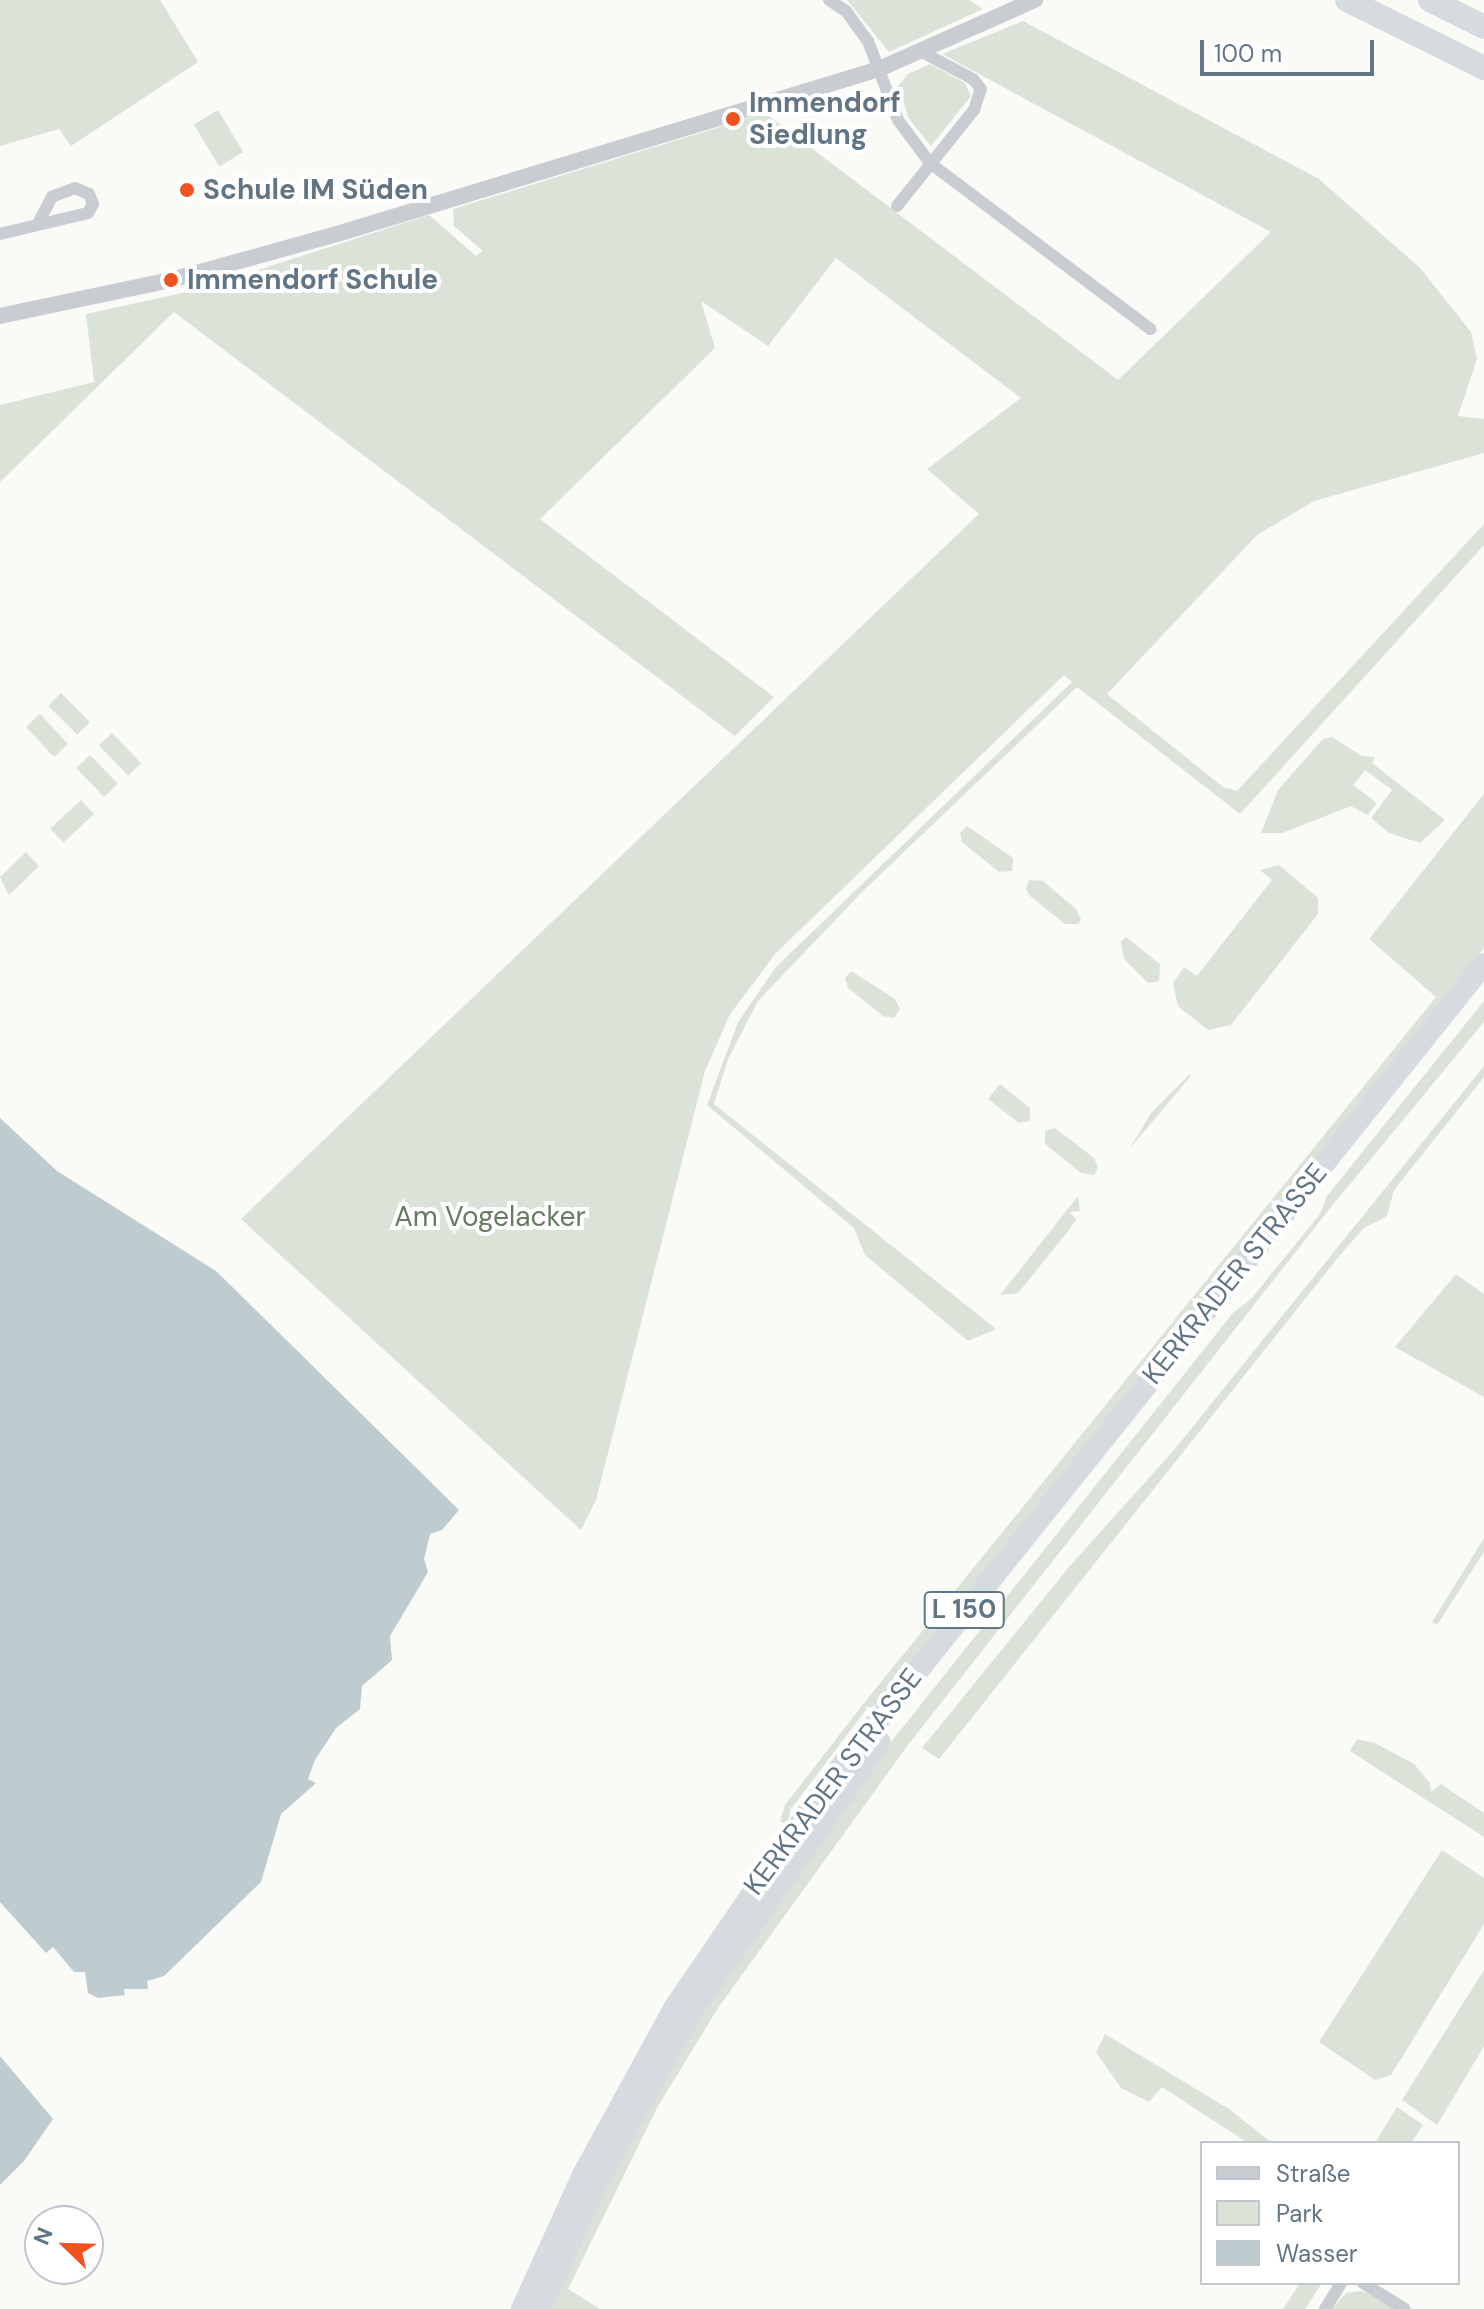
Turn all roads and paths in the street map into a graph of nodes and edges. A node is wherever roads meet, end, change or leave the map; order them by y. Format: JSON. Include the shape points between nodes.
{"nodes":[{"id":1,"x":829,"y":0,"type":"edge"},
{"id":2,"x":1035,"y":0,"type":"edge"},
{"id":3,"x":1347,"y":0,"type":"edge"},
{"id":4,"x":1430,"y":0,"type":"edge"},
{"id":5,"x":1484,"y":27,"type":"edge"},
{"id":6,"x":920,"y":51,"type":"junction"},
{"id":7,"x":1484,"y":68,"type":"edge"},
{"id":8,"x":879,"y":69,"type":"junction"},
{"id":9,"x":930,"y":163,"type":"junction"},
{"id":10,"x":897,"y":206,"type":"dead end"},
{"id":11,"x":39,"y":221,"type":"dead end"},
{"id":12,"x":0,"y":234,"type":"edge"},
{"id":13,"x":0,"y":316,"type":"edge"},
{"id":14,"x":1150,"y":329,"type":"dead end"},
{"id":15,"x":1484,"y":964,"type":"edge"},
{"id":16,"x":1484,"y":987,"type":"edge"},
{"id":17,"x":1340,"y":2285,"type":"edge"},
{"id":18,"x":1366,"y":2285,"type":"edge"},
{"id":19,"x":522,"y":2309,"type":"edge"},
{"id":20,"x":540,"y":2309,"type":"edge"},
{"id":21,"x":1325,"y":2309,"type":"edge"},
{"id":22,"x":1405,"y":2309,"type":"edge"}],
"edges":[{"from":1,"to":8,"type":"street","via":[[846,11],[868,41]]},
{"from":2,"to":6,"type":"street"},
{"from":3,"to":7,"type":"highway"},
{"from":4,"to":5,"type":"highway"},
{"from":6,"to":8,"type":"street"},
{"from":6,"to":9,"type":"street","via":[[973,79],[981,89],[974,110]]},
{"from":8,"to":9,"type":"street","via":[[909,141]]},
{"from":8,"to":13,"type":"street","via":[[337,234],[171,280]]},
{"from":9,"to":10,"type":"street"},
{"from":9,"to":14,"type":"street"},
{"from":11,"to":12,"type":"street"},
{"from":15,"to":19,"type":"highway","name":"KERKRADER STRASSE","number":"L 150","via":[[931,1652],[731,1918],[625,2093]]},
{"from":16,"to":20,"type":"highway","name":"KERKRADER STRASSE","number":"L 150","via":[[842,1791],[685,2024],[599,2179]]},
{"from":17,"to":21,"type":"street"},
{"from":18,"to":22,"type":"street"}]}
